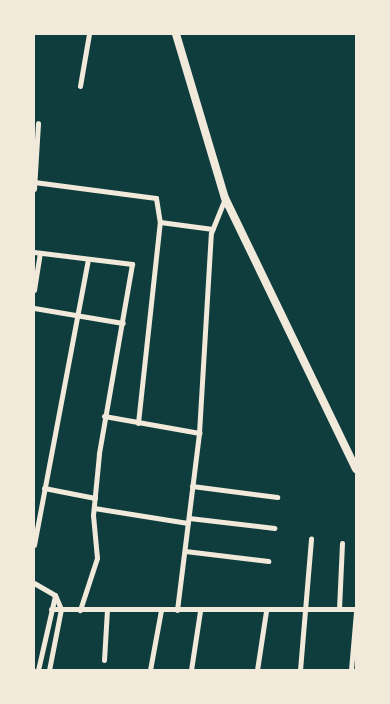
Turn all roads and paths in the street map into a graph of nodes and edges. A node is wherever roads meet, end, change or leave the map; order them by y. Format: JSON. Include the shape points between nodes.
{"nodes":[{"id":1,"x":89,"y":34,"type":"edge"},
{"id":2,"x":176,"y":34,"type":"edge"},
{"id":3,"x":80,"y":86,"type":"dead end"},
{"id":4,"x":38,"y":123,"type":"dead end"},
{"id":5,"x":34,"y":182,"type":"edge"},
{"id":6,"x":34,"y":189,"type":"edge"},
{"id":7,"x":225,"y":198,"type":"junction"},
{"id":8,"x":160,"y":222,"type":"junction"},
{"id":9,"x":213,"y":230,"type":"junction"},
{"id":10,"x":34,"y":252,"type":"edge"},
{"id":11,"x":40,"y":253,"type":"junction"},
{"id":12,"x":88,"y":259,"type":"junction"},
{"id":13,"x":34,"y":290,"type":"edge"},
{"id":14,"x":34,"y":308,"type":"edge"},
{"id":15,"x":77,"y":316,"type":"junction"},
{"id":16,"x":123,"y":323,"type":"junction"},
{"id":17,"x":104,"y":416,"type":"junction"},
{"id":18,"x":138,"y":422,"type":"junction"},
{"id":19,"x":199,"y":433,"type":"junction"},
{"id":20,"x":356,"y":469,"type":"edge"},
{"id":21,"x":192,"y":486,"type":"junction"},
{"id":22,"x":44,"y":488,"type":"junction"},
{"id":23,"x":277,"y":497,"type":"dead end"},
{"id":24,"x":95,"y":498,"type":"junction"},
{"id":25,"x":94,"y":508,"type":"junction"},
{"id":26,"x":188,"y":520,"type":"junction"},
{"id":27,"x":274,"y":528,"type":"dead end"},
{"id":28,"x":311,"y":538,"type":"dead end"},
{"id":29,"x":342,"y":543,"type":"dead end"},
{"id":30,"x":34,"y":545,"type":"edge"},
{"id":31,"x":185,"y":551,"type":"junction"},
{"id":32,"x":268,"y":561,"type":"dead end"},
{"id":33,"x":34,"y":583,"type":"edge"},
{"id":34,"x":55,"y":595,"type":"junction"},
{"id":35,"x":51,"y":609,"type":"junction"},
{"id":36,"x":61,"y":609,"type":"junction"},
{"id":37,"x":80,"y":610,"type":"junction"},
{"id":38,"x":107,"y":610,"type":"junction"},
{"id":39,"x":161,"y":610,"type":"junction"},
{"id":40,"x":177,"y":610,"type":"junction"},
{"id":41,"x":307,"y":610,"type":"junction"},
{"id":42,"x":339,"y":610,"type":"junction"},
{"id":43,"x":356,"y":610,"type":"edge"},
{"id":44,"x":200,"y":611,"type":"junction"},
{"id":45,"x":266,"y":611,"type":"junction"},
{"id":46,"x":104,"y":660,"type":"dead end"},
{"id":47,"x":38,"y":670,"type":"edge"},
{"id":48,"x":49,"y":670,"type":"edge"},
{"id":49,"x":150,"y":670,"type":"edge"},
{"id":50,"x":191,"y":670,"type":"edge"},
{"id":51,"x":257,"y":670,"type":"edge"},
{"id":52,"x":300,"y":670,"type":"edge"},
{"id":53,"x":351,"y":670,"type":"edge"}],
"edges":[{"from":1,"to":3,"type":"street"},
{"from":2,"to":7,"type":"street"},
{"from":4,"to":5,"type":"street"},
{"from":5,"to":6,"type":"street"},
{"from":5,"to":8,"type":"street","via":[[156,198]]},
{"from":7,"to":9,"type":"street"},
{"from":7,"to":20,"type":"street"},
{"from":8,"to":9,"type":"street"},
{"from":8,"to":18,"type":"street"},
{"from":9,"to":19,"type":"street"},
{"from":10,"to":11,"type":"street"},
{"from":11,"to":12,"type":"street"},
{"from":11,"to":13,"type":"street"},
{"from":12,"to":15,"type":"street"},
{"from":12,"to":16,"type":"street","via":[[132,264]]},
{"from":14,"to":15,"type":"street"},
{"from":15,"to":16,"type":"street"},
{"from":15,"to":22,"type":"street"},
{"from":16,"to":17,"type":"street"},
{"from":17,"to":18,"type":"street"},
{"from":17,"to":24,"type":"street"},
{"from":18,"to":19,"type":"street"},
{"from":19,"to":21,"type":"street"},
{"from":21,"to":23,"type":"street"},
{"from":21,"to":26,"type":"street"},
{"from":22,"to":24,"type":"street"},
{"from":22,"to":30,"type":"street"},
{"from":24,"to":25,"type":"street"},
{"from":25,"to":26,"type":"street"},
{"from":25,"to":37,"type":"street","via":[[98,558]]},
{"from":26,"to":27,"type":"street"},
{"from":26,"to":31,"type":"street"},
{"from":28,"to":41,"type":"street"},
{"from":29,"to":42,"type":"street"},
{"from":31,"to":32,"type":"street"},
{"from":31,"to":40,"type":"street"},
{"from":33,"to":34,"type":"street"},
{"from":34,"to":35,"type":"street"},
{"from":34,"to":36,"type":"street"},
{"from":35,"to":36,"type":"street"},
{"from":35,"to":47,"type":"street"},
{"from":36,"to":37,"type":"street"},
{"from":36,"to":48,"type":"street"},
{"from":37,"to":38,"type":"street"},
{"from":38,"to":39,"type":"street"},
{"from":38,"to":46,"type":"street"},
{"from":39,"to":40,"type":"street"},
{"from":39,"to":49,"type":"street"},
{"from":40,"to":44,"type":"street"},
{"from":41,"to":42,"type":"street"},
{"from":41,"to":45,"type":"street"},
{"from":41,"to":52,"type":"street"},
{"from":42,"to":43,"type":"street"},
{"from":43,"to":53,"type":"street"},
{"from":44,"to":45,"type":"street"},
{"from":44,"to":50,"type":"street"},
{"from":45,"to":51,"type":"street"}]}
